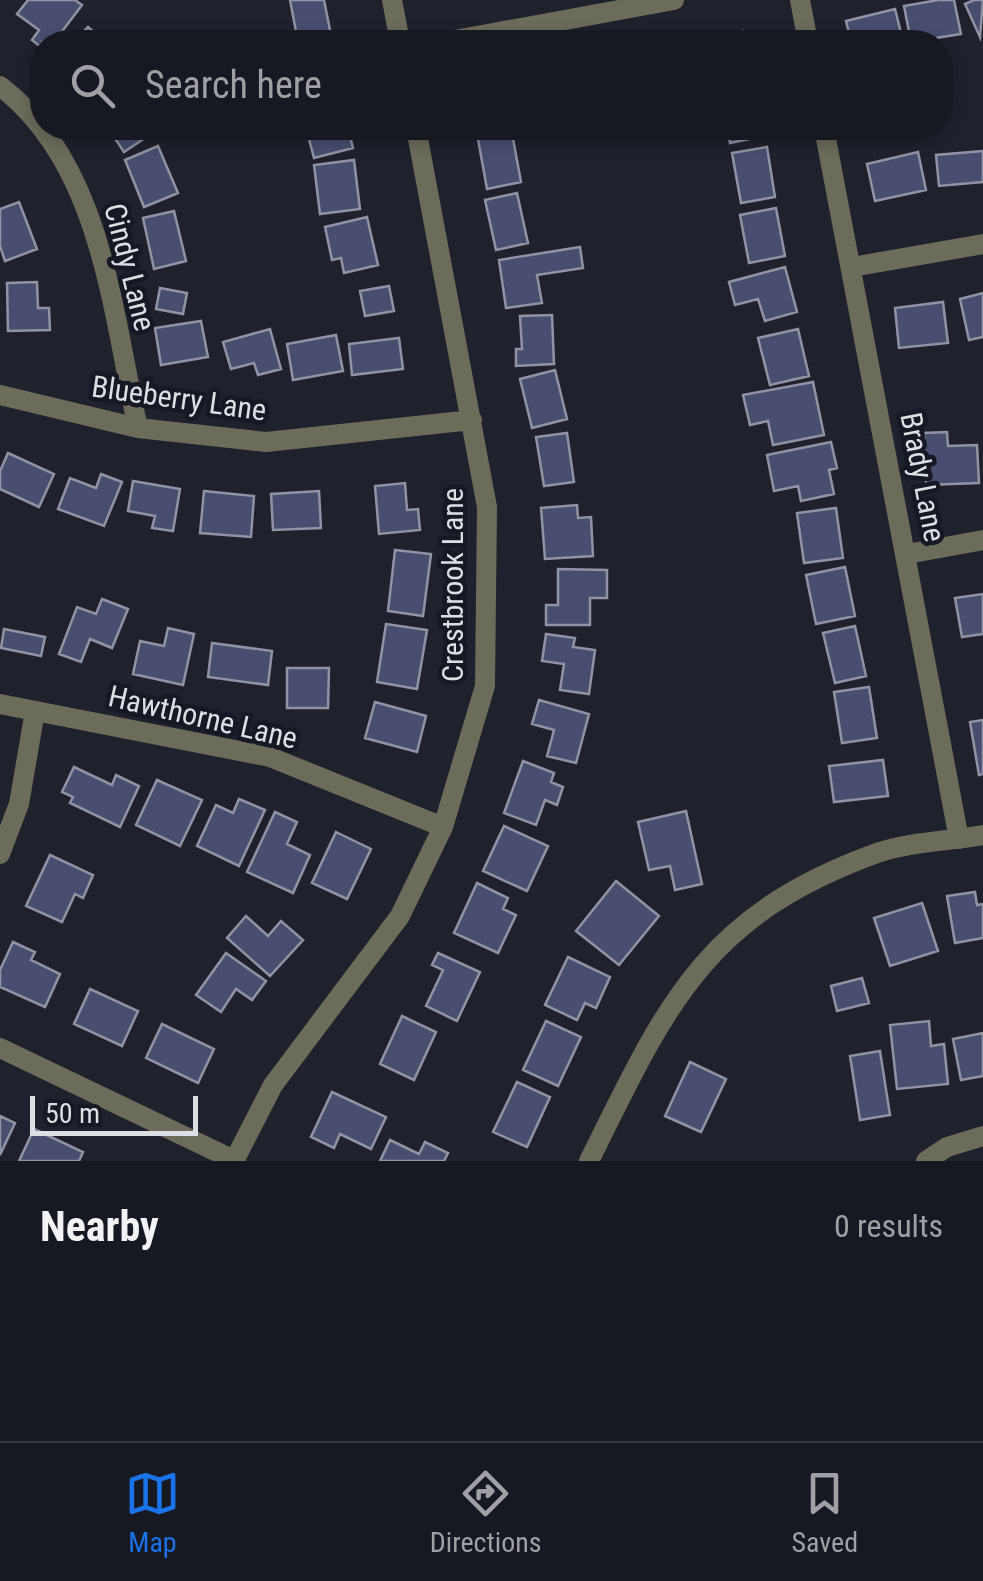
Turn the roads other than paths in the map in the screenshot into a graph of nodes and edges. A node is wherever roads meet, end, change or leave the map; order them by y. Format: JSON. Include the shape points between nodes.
{"nodes":[{"id":1,"x":392,"y":0,"type":"edge"},
{"id":2,"x":674,"y":0,"type":"edge"},
{"id":3,"x":800,"y":0,"type":"edge"},
{"id":4,"x":398,"y":30,"type":"edge"},
{"id":5,"x":510,"y":30,"type":"edge"},
{"id":6,"x":806,"y":30,"type":"edge"},
{"id":7,"x":0,"y":86,"type":"edge"},
{"id":8,"x":30,"y":114,"type":"edge"},
{"id":9,"x":51,"y":140,"type":"edge"},
{"id":10,"x":418,"y":140,"type":"edge"},
{"id":11,"x":826,"y":140,"type":"edge"},
{"id":12,"x":983,"y":244,"type":"edge"},
{"id":13,"x":852,"y":268,"type":"junction"},
{"id":14,"x":0,"y":395,"type":"edge"},
{"id":15,"x":472,"y":420,"type":"junction"},
{"id":16,"x":138,"y":428,"type":"junction"},
{"id":17,"x":983,"y":540,"type":"edge"},
{"id":18,"x":907,"y":554,"type":"junction"},
{"id":19,"x":0,"y":704,"type":"edge"},
{"id":20,"x":35,"y":710,"type":"junction"},
{"id":21,"x":443,"y":827,"type":"junction"},
{"id":22,"x":983,"y":835,"type":"edge"},
{"id":23,"x":959,"y":839,"type":"junction"},
{"id":24,"x":0,"y":854,"type":"edge"},
{"id":25,"x":0,"y":1048,"type":"edge"},
{"id":26,"x":983,"y":1136,"type":"edge"},
{"id":27,"x":235,"y":1161,"type":"edge"},
{"id":28,"x":589,"y":1161,"type":"edge"},
{"id":29,"x":926,"y":1161,"type":"edge"}],
"edges":[{"from":1,"to":4,"type":"street"},
{"from":2,"to":5,"type":"street"},
{"from":3,"to":6,"type":"street"},
{"from":7,"to":8,"type":"street","name":"Cindy Lane"},
{"from":9,"to":16,"type":"street","name":"Cindy Lane","via":[[88,209]]},
{"from":10,"to":15,"type":"street","name":"Crestbrook Lane"},
{"from":11,"to":13,"type":"street","name":"Brady Lane"},
{"from":12,"to":13,"type":"street"},
{"from":13,"to":18,"type":"street","name":"Brady Lane"},
{"from":14,"to":16,"type":"street","name":"Blueberry Lane"},
{"from":15,"to":16,"type":"street","name":"Blueberry Lane","via":[[266,442]]},
{"from":15,"to":21,"type":"street","name":"Crestbrook Lane","via":[[487,507],[486,686]]},
{"from":17,"to":18,"type":"street"},
{"from":18,"to":23,"type":"street","name":"Brady Lane"},
{"from":19,"to":20,"type":"street","name":"Hawthorne Lane"},
{"from":20,"to":21,"type":"street","name":"Hawthorne Lane","via":[[270,757]]},
{"from":20,"to":24,"type":"street","via":[[19,804]]},
{"from":21,"to":27,"type":"street","name":"Crestbrook Lane","via":[[400,916],[274,1086]]},
{"from":22,"to":23,"type":"street"},
{"from":23,"to":28,"type":"street","via":[[880,852],[761,908],[686,982]]},
{"from":25,"to":27,"type":"street"},
{"from":26,"to":29,"type":"street"}]}
